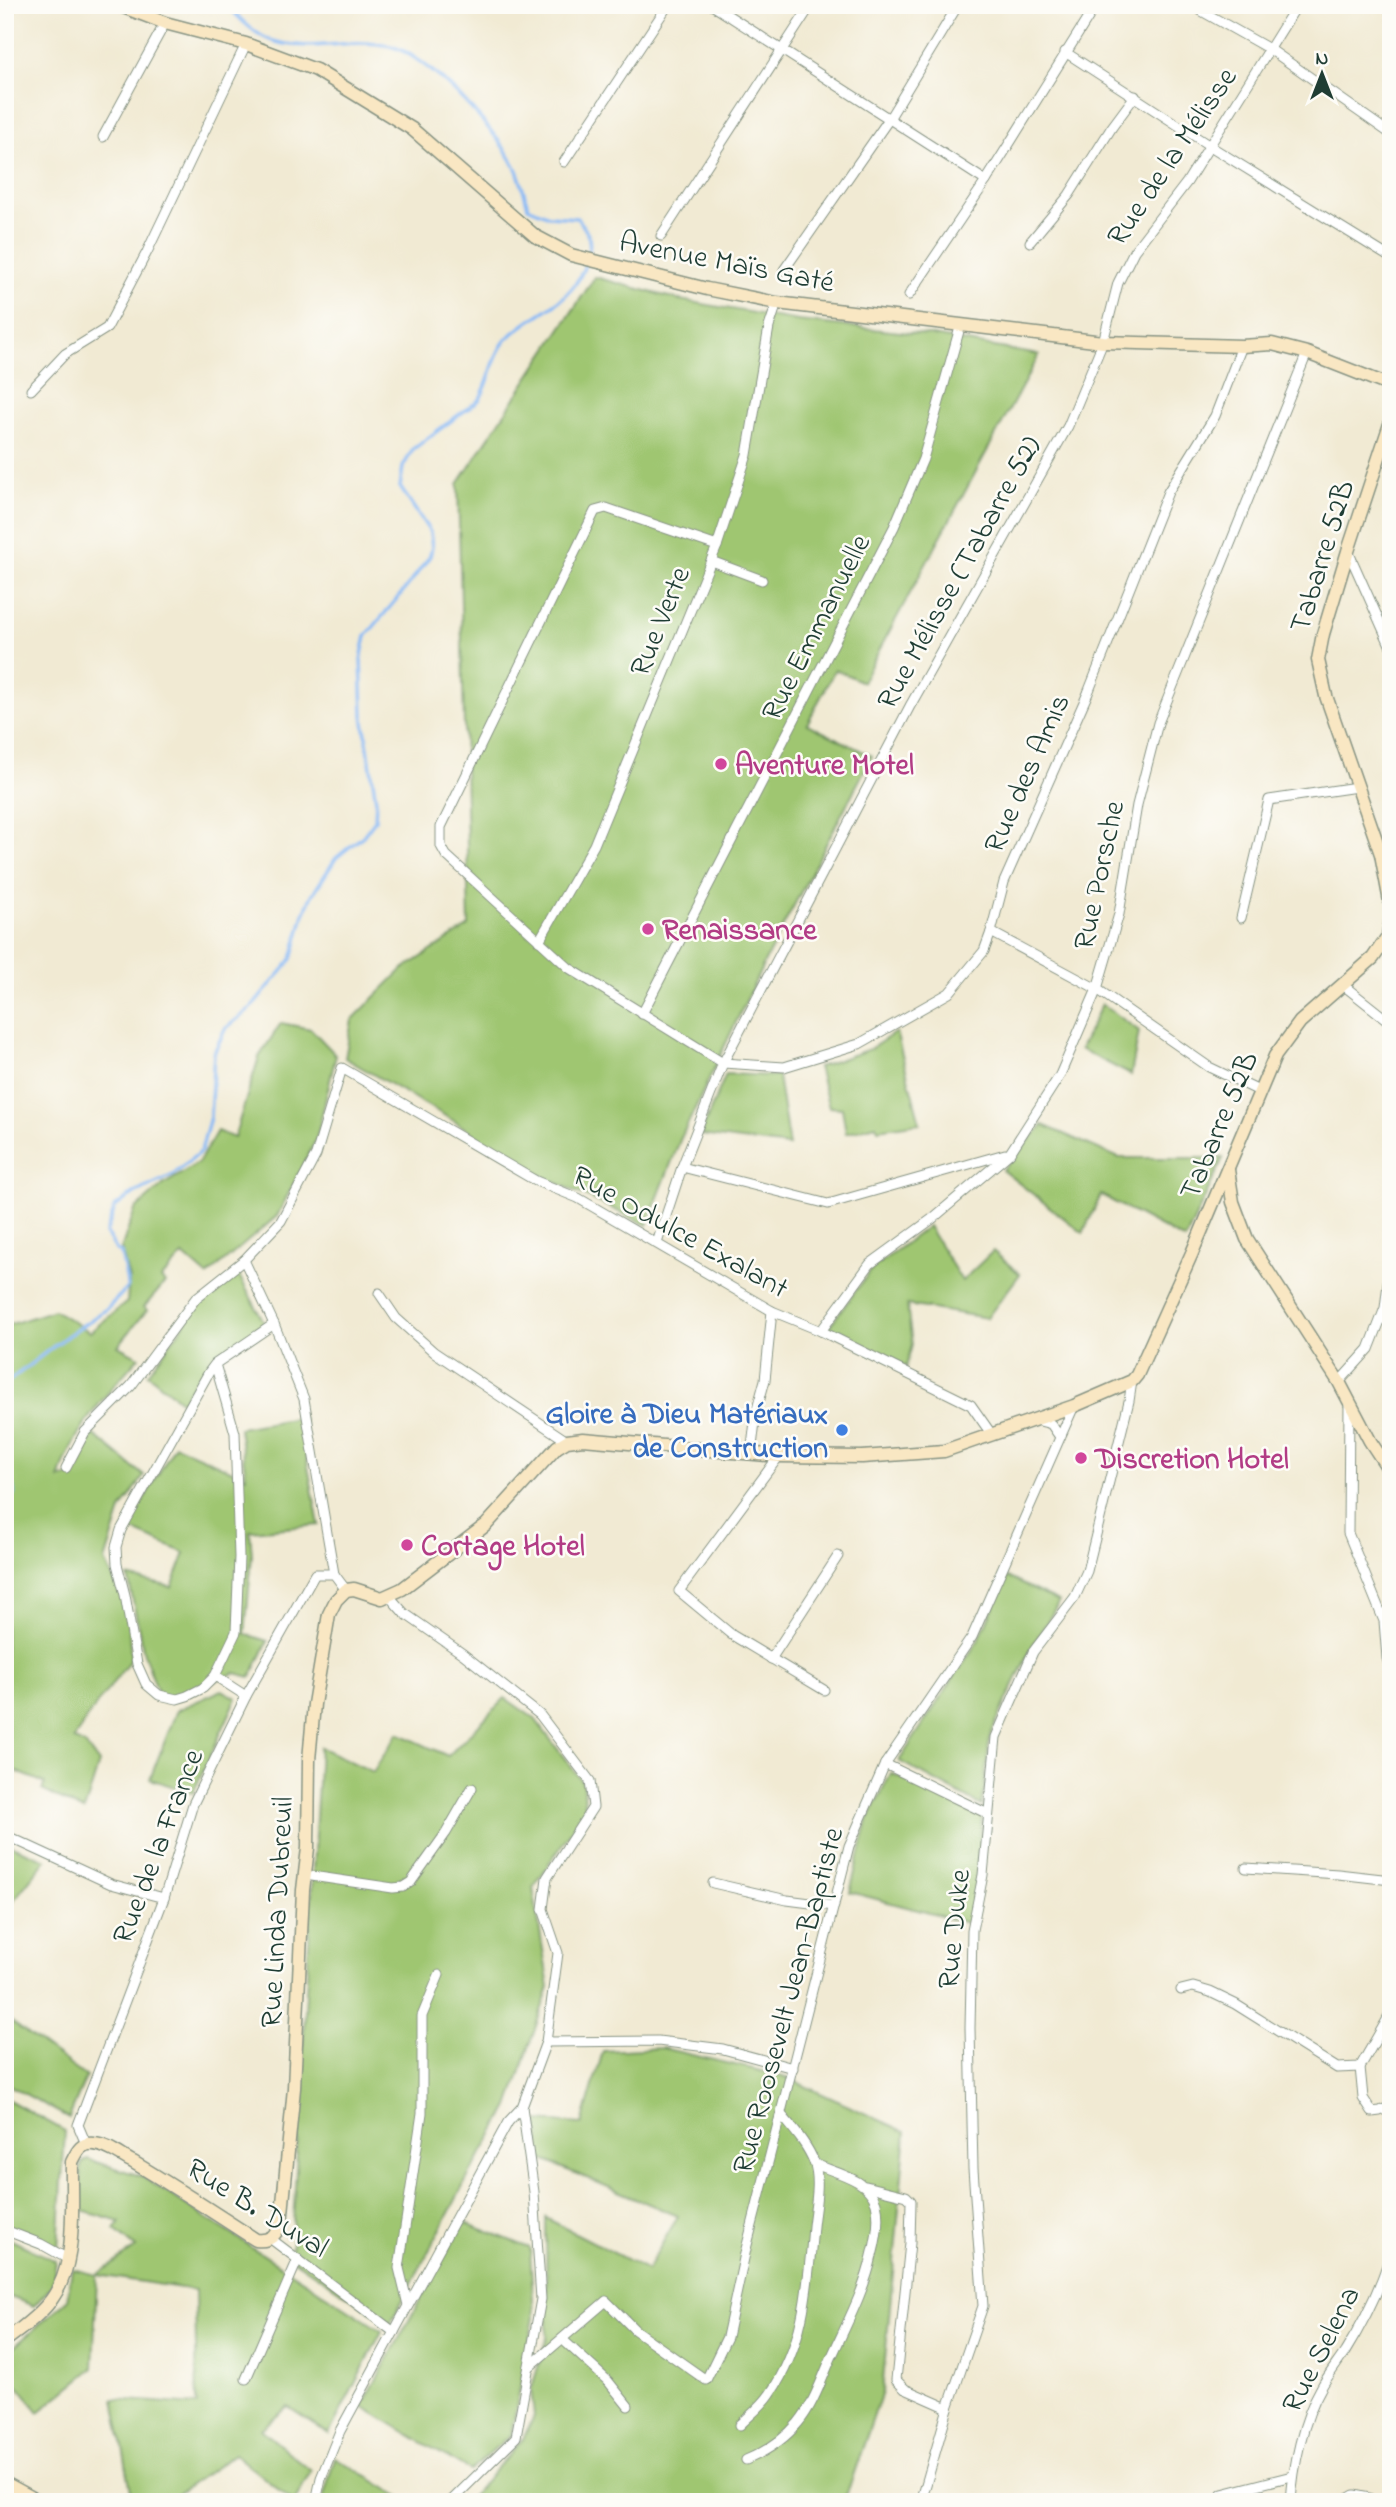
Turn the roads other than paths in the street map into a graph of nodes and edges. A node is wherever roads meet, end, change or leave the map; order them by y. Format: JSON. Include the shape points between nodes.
{"nodes":[{"id":1,"x":118,"y":5,"type":"edge"},
{"id":2,"x":668,"y":5,"type":"edge"},
{"id":3,"x":712,"y":5,"type":"edge"},
{"id":4,"x":811,"y":5,"type":"edge"},
{"id":5,"x":958,"y":5,"type":"edge"},
{"id":6,"x":1096,"y":5,"type":"edge"},
{"id":7,"x":1191,"y":5,"type":"edge"},
{"id":8,"x":1297,"y":5,"type":"edge"},
{"id":9,"x":165,"y":23,"type":"junction"},
{"id":10,"x":246,"y":44,"type":"junction"},
{"id":11,"x":780,"y":51,"type":"junction"},
{"id":12,"x":1270,"y":51,"type":"junction"},
{"id":13,"x":1065,"y":52,"type":"junction"},
{"id":14,"x":1135,"y":96,"type":"junction"},
{"id":15,"x":889,"y":119,"type":"junction"},
{"id":16,"x":1391,"y":134,"type":"edge"},
{"id":17,"x":103,"y":137,"type":"dead end"},
{"id":18,"x":1210,"y":146,"type":"junction"},
{"id":19,"x":564,"y":162,"type":"dead end"},
{"id":20,"x":986,"y":181,"type":"junction"},
{"id":21,"x":660,"y":236,"type":"dead end"},
{"id":22,"x":1030,"y":242,"type":"dead end"},
{"id":23,"x":1391,"y":258,"type":"edge"},
{"id":24,"x":784,"y":270,"type":"dead end"},
{"id":25,"x":909,"y":295,"type":"dead end"},
{"id":26,"x":777,"y":303,"type":"junction"},
{"id":27,"x":961,"y":324,"type":"junction"},
{"id":28,"x":1103,"y":342,"type":"junction"},
{"id":29,"x":1242,"y":346,"type":"junction"},
{"id":30,"x":1307,"y":353,"type":"junction"},
{"id":31,"x":1391,"y":386,"type":"edge"},
{"id":32,"x":31,"y":390,"type":"dead end"},
{"id":33,"x":1391,"y":421,"type":"edge"},
{"id":34,"x":717,"y":546,"type":"junction"},
{"id":35,"x":1348,"y":551,"type":"junction"},
{"id":36,"x":710,"y":561,"type":"junction"},
{"id":37,"x":762,"y":580,"type":"dead end"},
{"id":38,"x":1391,"y":647,"type":"edge"},
{"id":39,"x":1357,"y":787,"type":"junction"},
{"id":40,"x":1391,"y":907,"type":"edge"},
{"id":41,"x":1241,"y":918,"type":"dead end"},
{"id":42,"x":1391,"y":919,"type":"edge"},
{"id":43,"x":992,"y":932,"type":"junction"},
{"id":44,"x":539,"y":941,"type":"junction"},
{"id":45,"x":1343,"y":985,"type":"junction"},
{"id":46,"x":1097,"y":989,"type":"junction"},
{"id":47,"x":642,"y":1014,"type":"junction"},
{"id":48,"x":1391,"y":1023,"type":"edge"},
{"id":49,"x":723,"y":1063,"type":"junction"},
{"id":50,"x":1259,"y":1091,"type":"junction"},
{"id":51,"x":1010,"y":1153,"type":"junction"},
{"id":52,"x":682,"y":1167,"type":"junction"},
{"id":53,"x":1228,"y":1169,"type":"junction"},
{"id":54,"x":657,"y":1243,"type":"junction"},
{"id":55,"x":244,"y":1259,"type":"junction"},
{"id":56,"x":1391,"y":1259,"type":"edge"},
{"id":57,"x":379,"y":1293,"type":"dead end"},
{"id":58,"x":772,"y":1311,"type":"junction"},
{"id":59,"x":274,"y":1324,"type":"junction"},
{"id":60,"x":821,"y":1331,"type":"junction"},
{"id":61,"x":215,"y":1364,"type":"junction"},
{"id":62,"x":1132,"y":1381,"type":"junction"},
{"id":63,"x":1339,"y":1382,"type":"junction"},
{"id":64,"x":1349,"y":1400,"type":"junction"},
{"id":65,"x":1074,"y":1406,"type":"junction"},
{"id":66,"x":1035,"y":1420,"type":"junction"},
{"id":67,"x":992,"y":1435,"type":"junction"},
{"id":68,"x":1060,"y":1437,"type":"junction"},
{"id":69,"x":567,"y":1441,"type":"junction"},
{"id":70,"x":751,"y":1455,"type":"junction"},
{"id":71,"x":779,"y":1457,"type":"junction"},
{"id":72,"x":66,"y":1468,"type":"dead end"},
{"id":73,"x":1391,"y":1473,"type":"edge"},
{"id":74,"x":838,"y":1556,"type":"dead end"},
{"id":75,"x":334,"y":1574,"type":"junction"},
{"id":76,"x":346,"y":1590,"type":"junction"},
{"id":77,"x":389,"y":1596,"type":"junction"},
{"id":78,"x":771,"y":1659,"type":"junction"},
{"id":79,"x":1391,"y":1672,"type":"edge"},
{"id":80,"x":215,"y":1676,"type":"junction"},
{"id":81,"x":824,"y":1690,"type":"dead end"},
{"id":82,"x":246,"y":1696,"type":"junction"},
{"id":83,"x":885,"y":1763,"type":"junction"},
{"id":84,"x":472,"y":1788,"type":"dead end"},
{"id":85,"x":988,"y":1814,"type":"junction"},
{"id":86,"x":5,"y":1835,"type":"edge"},
{"id":87,"x":1246,"y":1868,"type":"dead end"},
{"id":88,"x":305,"y":1875,"type":"junction"},
{"id":89,"x":1391,"y":1880,"type":"edge"},
{"id":90,"x":713,"y":1883,"type":"dead end"},
{"id":91,"x":164,"y":1898,"type":"junction"},
{"id":92,"x":834,"y":1906,"type":"junction"},
{"id":93,"x":439,"y":1975,"type":"dead end"},
{"id":94,"x":1181,"y":1990,"type":"dead end"},
{"id":95,"x":1391,"y":2013,"type":"edge"},
{"id":96,"x":547,"y":2042,"type":"junction"},
{"id":97,"x":793,"y":2067,"type":"junction"},
{"id":98,"x":1360,"y":2067,"type":"junction"},
{"id":99,"x":1391,"y":2106,"type":"edge"},
{"id":100,"x":522,"y":2107,"type":"junction"},
{"id":101,"x":781,"y":2113,"type":"junction"},
{"id":102,"x":86,"y":2144,"type":"junction"},
{"id":103,"x":815,"y":2164,"type":"junction"},
{"id":104,"x":866,"y":2186,"type":"junction"},
{"id":105,"x":5,"y":2230,"type":"edge"},
{"id":106,"x":271,"y":2239,"type":"junction"},
{"id":107,"x":68,"y":2259,"type":"junction"},
{"id":108,"x":298,"y":2259,"type":"junction"},
{"id":109,"x":1389,"y":2260,"type":"dead end"},
{"id":110,"x":408,"y":2305,"type":"junction"},
{"id":111,"x":394,"y":2332,"type":"junction"},
{"id":112,"x":562,"y":2339,"type":"junction"},
{"id":113,"x":5,"y":2341,"type":"edge"},
{"id":114,"x":529,"y":2367,"type":"junction"},
{"id":115,"x":246,"y":2379,"type":"dead end"},
{"id":116,"x":628,"y":2406,"type":"dead end"},
{"id":117,"x":948,"y":2408,"type":"junction"},
{"id":118,"x":740,"y":2425,"type":"dead end"},
{"id":119,"x":746,"y":2460,"type":"dead end"},
{"id":120,"x":1292,"y":2476,"type":"junction"},
{"id":121,"x":5,"y":2483,"type":"edge"},
{"id":122,"x":1222,"y":2494,"type":"dead end"},
{"id":123,"x":40,"y":2502,"type":"edge"},
{"id":124,"x":316,"y":2502,"type":"edge"},
{"id":125,"x":450,"y":2502,"type":"edge"},
{"id":126,"x":921,"y":2502,"type":"edge"},
{"id":127,"x":1291,"y":2502,"type":"edge"},
{"id":128,"x":1342,"y":2502,"type":"edge"},
{"id":129,"x":1373,"y":2502,"type":"edge"}],
"edges":[{"from":1,"to":9,"type":"street","name":"Avenue Maïs Gaté"},
{"from":2,"to":19,"type":"street"},
{"from":3,"to":11,"type":"street"},
{"from":4,"to":11,"type":"street"},
{"from":5,"to":15,"type":"street"},
{"from":6,"to":13,"type":"street"},
{"from":7,"to":12,"type":"street"},
{"from":8,"to":12,"type":"street","name":"Rue de la Mélisse"},
{"from":9,"to":10,"type":"street","name":"Avenue Maïs Gaté"},
{"from":9,"to":17,"type":"street"},
{"from":10,"to":26,"type":"street","name":"Avenue Maïs Gaté","via":[[316,71],[412,129],[534,236],[589,259]]},
{"from":10,"to":32,"type":"street","via":[[107,328],[65,354]]},
{"from":11,"to":15,"type":"street"},
{"from":11,"to":21,"type":"street"},
{"from":12,"to":16,"type":"street"},
{"from":12,"to":18,"type":"street","name":"Rue de la Mélisse"},
{"from":13,"to":14,"type":"street"},
{"from":13,"to":20,"type":"street"},
{"from":14,"to":18,"type":"street"},
{"from":14,"to":22,"type":"street","via":[[1069,195]]},
{"from":15,"to":20,"type":"street"},
{"from":15,"to":24,"type":"street"},
{"from":18,"to":23,"type":"street"},
{"from":18,"to":28,"type":"street","name":"Rue de la Mélisse","via":[[1134,251],[1118,283]]},
{"from":20,"to":25,"type":"street"},
{"from":26,"to":27,"type":"street","name":"Avenue Maïs Gaté"},
{"from":26,"to":34,"type":"street","name":"Rue Verte","via":[[747,454]]},
{"from":27,"to":28,"type":"street","name":"Avenue Maïs Gaté"},
{"from":27,"to":47,"type":"street","name":"Rue Emmanuelle","via":[[923,458],[894,527]]},
{"from":28,"to":29,"type":"street","name":"Avenue Maïs Gaté"},
{"from":28,"to":49,"type":"street","name":"Rue Mélisse (Tabarre 52)","via":[[1068,426],[910,706]]},
{"from":29,"to":30,"type":"street","name":"Avenue Maïs Gaté","via":[[1272,344]]},
{"from":29,"to":43,"type":"street","name":"Rue des Amis","via":[[1215,416],[1168,492],[1088,693],[1004,882]]},
{"from":30,"to":31,"type":"street","name":"Avenue Maïs Gaté"},
{"from":30,"to":46,"type":"street","name":"Rue Porsche","via":[[1158,723],[1137,805],[1119,914]]},
{"from":33,"to":35,"type":"street","name":"Tabarre 52B"},
{"from":34,"to":36,"type":"street","name":"Rue Verte"},
{"from":34,"to":44,"type":"street","via":[[606,508],[595,511],[441,827],[446,855]]},
{"from":35,"to":38,"type":"street"},
{"from":35,"to":39,"type":"street","name":"Tabarre 52B","via":[[1318,660]]},
{"from":36,"to":37,"type":"street"},
{"from":36,"to":44,"type":"street","name":"Rue Verte","via":[[594,845]]},
{"from":39,"to":40,"type":"street","name":"Tabarre 52B","via":[[1381,854]]},
{"from":39,"to":41,"type":"street","via":[[1269,800]]},
{"from":42,"to":45,"type":"street","name":"Tabarre 52B","via":[[1388,936],[1373,958]]},
{"from":43,"to":46,"type":"street"},
{"from":43,"to":49,"type":"street","name":"Rue des Amis","via":[[984,951],[949,993],[859,1044],[784,1067]]},
{"from":44,"to":47,"type":"street","via":[[569,968]]},
{"from":45,"to":48,"type":"street"},
{"from":45,"to":50,"type":"street","name":"Tabarre 52B","via":[[1300,1022],[1275,1056]]},
{"from":46,"to":50,"type":"street","via":[[1209,1068]]},
{"from":46,"to":51,"type":"street","name":"Rue Porsche","via":[[1060,1074]]},
{"from":47,"to":49,"type":"street"},
{"from":49,"to":52,"type":"street","name":"Rue Mélisse (Tabarre 52)"},
{"from":50,"to":53,"type":"street","name":"Tabarre 52B"},
{"from":51,"to":52,"type":"street","via":[[828,1204]]},
{"from":51,"to":60,"type":"street","name":"Rue Porsche","via":[[870,1264]]},
{"from":52,"to":54,"type":"street","name":"Rue Mélisse (Tabarre 52)"},
{"from":53,"to":62,"type":"street","name":"Tabarre 52B"},
{"from":53,"to":63,"type":"street","via":[[1233,1202],[1247,1239]]},
{"from":54,"to":55,"type":"street","name":"Rue Odulce Exalant","via":[[578,1198],[536,1181],[342,1068],[316,1155],[281,1221]]},
{"from":54,"to":58,"type":"street","name":"Rue Odulce Exalant"},
{"from":55,"to":59,"type":"street"},
{"from":55,"to":72,"type":"street","via":[[197,1298],[131,1385],[85,1432]]},
{"from":56,"to":63,"type":"street","via":[[1385,1308],[1369,1349]]},
{"from":57,"to":69,"type":"street","via":[[396,1318],[434,1352]]},
{"from":58,"to":60,"type":"street","name":"Rue Odulce Exalant"},
{"from":58,"to":70,"type":"street"},
{"from":59,"to":61,"type":"street"},
{"from":59,"to":75,"type":"street","via":[[307,1410]]},
{"from":60,"to":67,"type":"street","name":"Rue Odulce Exalant","via":[[971,1405]]},
{"from":61,"to":80,"type":"street","via":[[235,1433],[239,1557],[236,1632]]},
{"from":61,"to":80,"type":"street","via":[[121,1530],[116,1547],[137,1664],[146,1684],[159,1695],[177,1699],[203,1688]]},
{"from":62,"to":65,"type":"street"},
{"from":62,"to":85,"type":"street","name":"Rue Duke","via":[[1087,1571],[1075,1597],[1033,1652],[996,1737]]},
{"from":63,"to":64,"type":"street"},
{"from":64,"to":73,"type":"street"},
{"from":64,"to":79,"type":"street","via":[[1348,1533],[1384,1621]]},
{"from":65,"to":66,"type":"street"},
{"from":65,"to":68,"type":"street","name":"Rue Roosevelt Jean-Baptiste"},
{"from":66,"to":67,"type":"street"},
{"from":66,"to":68,"type":"street","via":[[1051,1424]]},
{"from":67,"to":71,"type":"street","via":[[944,1451]]},
{"from":68,"to":83,"type":"street","name":"Rue Roosevelt Jean-Baptiste","via":[[972,1637]]},
{"from":69,"to":70,"type":"street"},
{"from":69,"to":77,"type":"street","via":[[486,1525]]},
{"from":70,"to":71,"type":"street"},
{"from":71,"to":78,"type":"street","via":[[679,1591],[732,1635]]},
{"from":74,"to":78,"type":"street"},
{"from":75,"to":76,"type":"street"},
{"from":75,"to":82,"type":"street","name":"Rue de la France","via":[[314,1574]]},
{"from":76,"to":77,"type":"street"},
{"from":76,"to":88,"type":"street","name":"Rue Linda Dubreuil","via":[[329,1614],[314,1704]]},
{"from":77,"to":96,"type":"street","via":[[404,1613],[540,1715],[590,1781],[593,1807],[547,1878],[543,1909],[558,1952]]},
{"from":78,"to":81,"type":"street"},
{"from":80,"to":82,"type":"street"},
{"from":82,"to":91,"type":"street","name":"Rue de la France","via":[[193,1804]]},
{"from":83,"to":85,"type":"street"},
{"from":83,"to":92,"type":"street","name":"Rue Roosevelt Jean-Baptiste","via":[[849,1846]]},
{"from":84,"to":88,"type":"street","via":[[446,1833],[403,1887]]},
{"from":85,"to":117,"type":"street","name":"Rue Duke","via":[[972,1930],[970,2028],[973,2169],[983,2306]]},
{"from":86,"to":91,"type":"street","via":[[111,1884]]},
{"from":87,"to":89,"type":"street"},
{"from":88,"to":106,"type":"street","name":"Rue Linda Dubreuil","via":[[288,2169],[281,2224]]},
{"from":90,"to":92,"type":"street"},
{"from":91,"to":102,"type":"street","name":"Rue de la France","via":[[78,2125]]},
{"from":92,"to":97,"type":"street","name":"Rue Roosevelt Jean-Baptiste"},
{"from":93,"to":110,"type":"street","via":[[422,2016],[422,2113],[399,2268]]},
{"from":94,"to":98,"type":"street","via":[[1193,1987],[1210,1992],[1337,2067]]},
{"from":95,"to":98,"type":"street"},
{"from":96,"to":97,"type":"street","via":[[658,2041],[723,2049]]},
{"from":96,"to":100,"type":"street"},
{"from":97,"to":101,"type":"street","name":"Rue Roosevelt Jean-Baptiste"},
{"from":98,"to":99,"type":"street","via":[[1363,2098],[1372,2112]]},
{"from":100,"to":110,"type":"street","via":[[508,2122]]},
{"from":100,"to":114,"type":"street","via":[[534,2192],[541,2299]]},
{"from":101,"to":103,"type":"street"},
{"from":101,"to":112,"type":"street","name":"Rue Roosevelt Jean-Baptiste","via":[[727,2337],[706,2381],[635,2330],[606,2301]]},
{"from":102,"to":106,"type":"street","name":"Rue B. Duval","via":[[108,2148],[256,2240]]},
{"from":102,"to":107,"type":"street","via":[[72,2162]]},
{"from":103,"to":104,"type":"street"},
{"from":103,"to":118,"type":"street","via":[[817,2190],[807,2296],[795,2348],[768,2397]]},
{"from":104,"to":117,"type":"street","via":[[911,2201],[897,2380],[905,2389]]},
{"from":104,"to":119,"type":"street","via":[[876,2202],[878,2217],[872,2257],[848,2320],[801,2420],[786,2438]]},
{"from":105,"to":107,"type":"street"},
{"from":106,"to":108,"type":"street","name":"Rue B. Duval"},
{"from":107,"to":113,"type":"street","via":[[47,2305]]},
{"from":108,"to":111,"type":"street","name":"Rue B. Duval"},
{"from":108,"to":115,"type":"street"},
{"from":109,"to":120,"type":"street","name":"Rue Selena","via":[[1377,2295],[1320,2389]]},
{"from":110,"to":111,"type":"street"},
{"from":111,"to":124,"type":"street","via":[[340,2431]]},
{"from":112,"to":114,"type":"street","name":"Rue Roosevelt Jean-Baptiste"},
{"from":112,"to":116,"type":"street"},
{"from":114,"to":125,"type":"street","via":[[516,2437]]},
{"from":117,"to":126,"type":"street","name":"Rue Duke"},
{"from":120,"to":122,"type":"street"},
{"from":120,"to":127,"type":"street","name":"Rue Selena"},
{"from":121,"to":123,"type":"street"},
{"from":128,"to":129,"type":"street","via":[[1354,2495]]}]}
